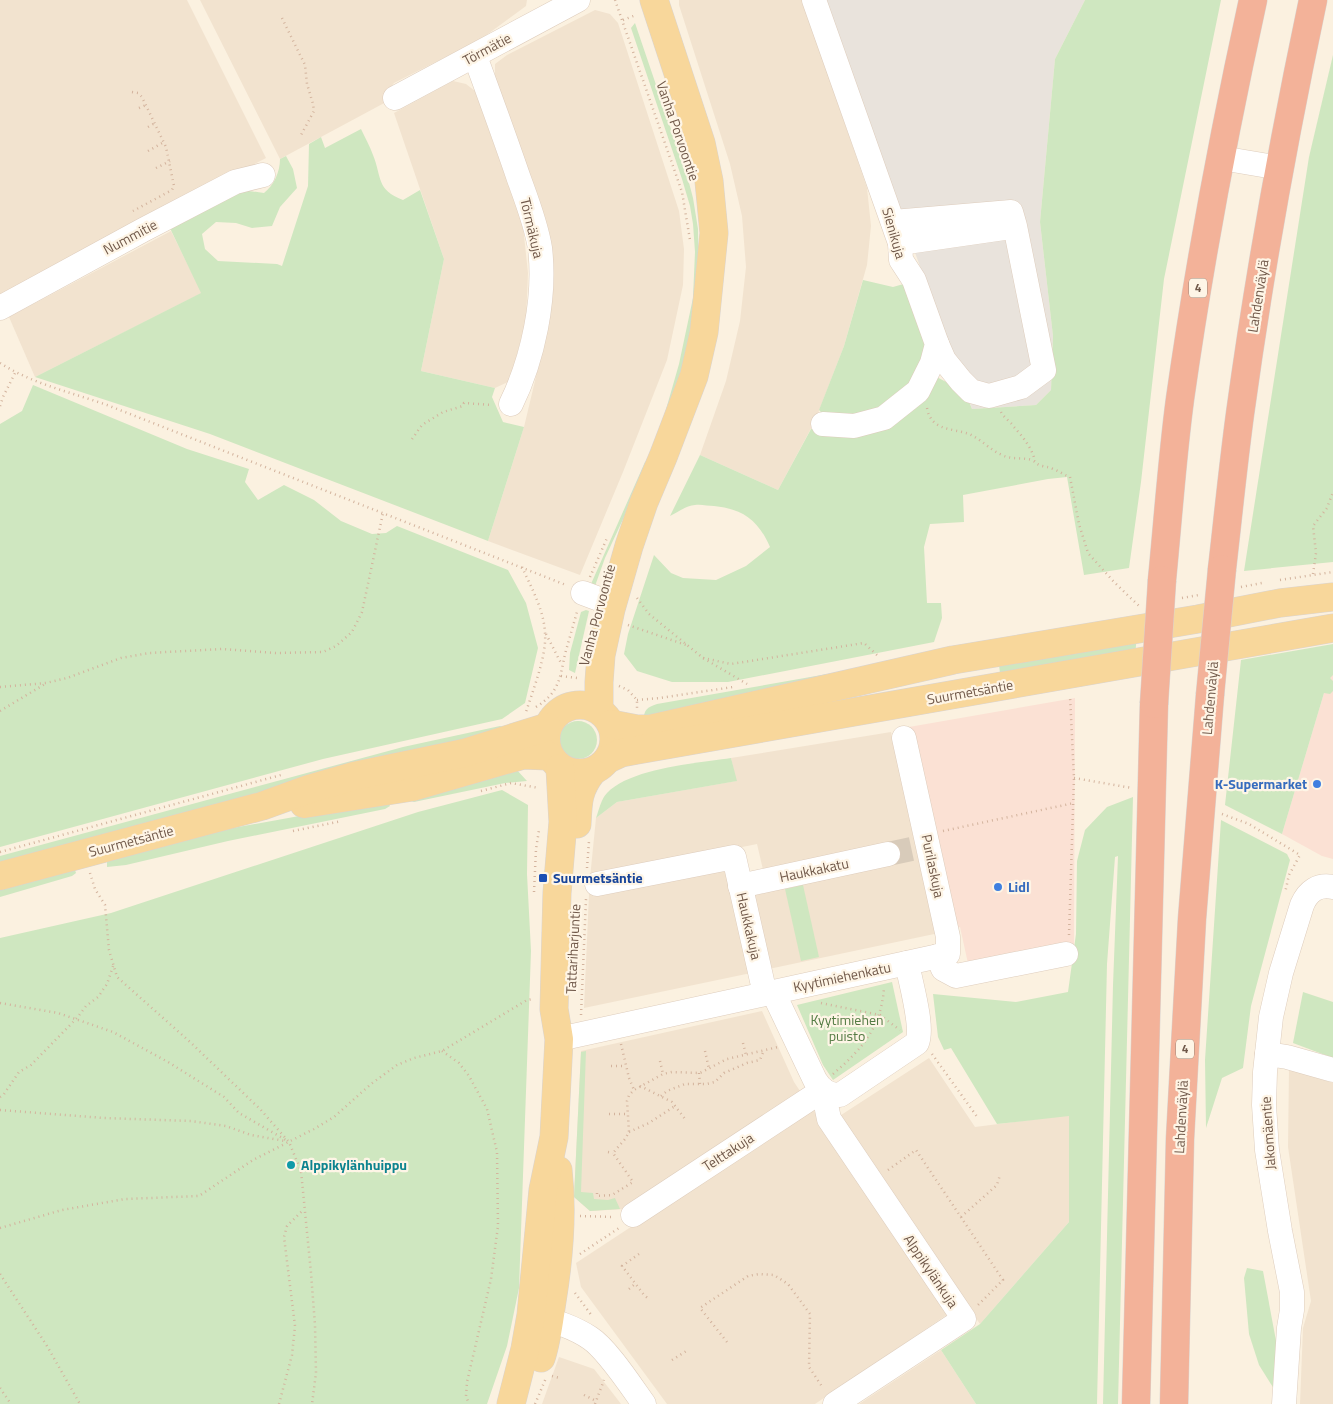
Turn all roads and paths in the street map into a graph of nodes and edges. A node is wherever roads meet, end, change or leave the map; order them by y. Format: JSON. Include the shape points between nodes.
{"nodes":[{"id":1,"x":578,"y":0,"type":"edge"},
{"id":2,"x":615,"y":0,"type":"edge"},
{"id":3,"x":634,"y":0,"type":"edge"},
{"id":4,"x":654,"y":0,"type":"edge"},
{"id":5,"x":814,"y":0,"type":"edge"},
{"id":6,"x":1253,"y":0,"type":"edge"},
{"id":7,"x":1313,"y":0,"type":"edge"},
{"id":8,"x":551,"y":7,"type":"edge"},
{"id":9,"x":282,"y":18,"type":"dead end"},
{"id":10,"x":475,"y":56,"type":"junction"},
{"id":11,"x":132,"y":92,"type":"dead end"},
{"id":12,"x":395,"y":98,"type":"dead end"},
{"id":13,"x":146,"y":105,"type":"junction"},
{"id":14,"x":139,"y":108,"type":"dead end"},
{"id":15,"x":155,"y":123,"type":"junction"},
{"id":16,"x":148,"y":127,"type":"dead end"},
{"id":17,"x":301,"y":135,"type":"dead end"},
{"id":18,"x":164,"y":142,"type":"junction"},
{"id":19,"x":148,"y":151,"type":"dead end"},
{"id":20,"x":1221,"y":158,"type":"junction"},
{"id":21,"x":170,"y":161,"type":"junction"},
{"id":22,"x":156,"y":168,"type":"dead end"},
{"id":23,"x":1280,"y":168,"type":"junction"},
{"id":24,"x":263,"y":175,"type":"dead end"},
{"id":25,"x":133,"y":211,"type":"dead end"},
{"id":26,"x":896,"y":232,"type":"junction"},
{"id":27,"x":701,"y":257,"type":"junction"},
{"id":28,"x":0,"y":308,"type":"edge"},
{"id":29,"x":937,"y":344,"type":"junction"},
{"id":30,"x":0,"y":363,"type":"edge"},
{"id":31,"x":15,"y":372,"type":"junction"},
{"id":32,"x":918,"y":391,"type":"junction"},
{"id":33,"x":989,"y":396,"type":"junction"},
{"id":34,"x":511,"y":404,"type":"joint"},
{"id":35,"x":0,"y":406,"type":"edge"},
{"id":36,"x":823,"y":424,"type":"dead end"},
{"id":37,"x":412,"y":439,"type":"dead end"},
{"id":38,"x":1035,"y":461,"type":"junction"},
{"id":39,"x":1333,"y":492,"type":"edge"},
{"id":40,"x":644,"y":502,"type":"junction"},
{"id":41,"x":383,"y":513,"type":"junction"},
{"id":42,"x":610,"y":532,"type":"dead end"},
{"id":43,"x":522,"y":567,"type":"junction"},
{"id":44,"x":1313,"y":574,"type":"dead end"},
{"id":45,"x":633,"y":594,"type":"dead end"},
{"id":46,"x":591,"y":596,"type":"junction"},
{"id":47,"x":1333,"y":597,"type":"edge"},
{"id":48,"x":1139,"y":606,"type":"dead end"},
{"id":49,"x":624,"y":624,"type":"dead end"},
{"id":50,"x":1333,"y":628,"type":"edge"},
{"id":51,"x":546,"y":633,"type":"junction"},
{"id":52,"x":690,"y":647,"type":"junction"},
{"id":53,"x":703,"y":658,"type":"junction"},
{"id":54,"x":882,"y":659,"type":"dead end"},
{"id":55,"x":568,"y":673,"type":"junction"},
{"id":56,"x":46,"y":683,"type":"junction"},
{"id":57,"x":747,"y":684,"type":"dead end"},
{"id":58,"x":617,"y":685,"type":"dead end"},
{"id":59,"x":1070,"y":687,"type":"dead end"},
{"id":60,"x":0,"y":688,"type":"edge"},
{"id":61,"x":637,"y":700,"type":"dead end"},
{"id":62,"x":571,"y":705,"type":"junction"},
{"id":63,"x":0,"y":711,"type":"edge"},
{"id":64,"x":521,"y":717,"type":"dead end"},
{"id":65,"x":605,"y":717,"type":"junction"},
{"id":66,"x":536,"y":720,"type":"junction"},
{"id":67,"x":904,"y":738,"type":"dead end"},
{"id":68,"x":555,"y":762,"type":"junction"},
{"id":69,"x":600,"y":765,"type":"junction"},
{"id":70,"x":284,"y":774,"type":"dead end"},
{"id":71,"x":1074,"y":778,"type":"junction"},
{"id":72,"x":538,"y":783,"type":"dead end"},
{"id":73,"x":541,"y":788,"type":"dead end"},
{"id":74,"x":1133,"y":789,"type":"dead end"},
{"id":75,"x":1074,"y":803,"type":"junction"},
{"id":76,"x":262,"y":806,"type":"junction"},
{"id":77,"x":1219,"y":812,"type":"dead end"},
{"id":78,"x":540,"y":823,"type":"dead end"},
{"id":79,"x":923,"y":843,"type":"junction"},
{"id":80,"x":0,"y":852,"type":"edge"},
{"id":81,"x":888,"y":854,"type":"tunnel mouth"},
{"id":82,"x":0,"y":876,"type":"edge"},
{"id":83,"x":597,"y":884,"type":"dead end"},
{"id":84,"x":740,"y":886,"type":"junction"},
{"id":85,"x":1333,"y":888,"type":"edge"},
{"id":86,"x":94,"y":889,"type":"dead end"},
{"id":87,"x":535,"y":898,"type":"dead end"},
{"id":88,"x":1283,"y":901,"type":"dead end"},
{"id":89,"x":1066,"y":954,"type":"joint"},
{"id":90,"x":938,"y":956,"type":"junction"},
{"id":91,"x":906,"y":963,"type":"junction"},
{"id":92,"x":113,"y":964,"type":"junction"},
{"id":93,"x":885,"y":982,"type":"dead end"},
{"id":94,"x":769,"y":993,"type":"junction"},
{"id":95,"x":537,"y":998,"type":"dead end"},
{"id":96,"x":814,"y":1001,"type":"dead end"},
{"id":97,"x":0,"y":1003,"type":"edge"},
{"id":98,"x":880,"y":1015,"type":"junction"},
{"id":99,"x":77,"y":1018,"type":"junction"},
{"id":100,"x":910,"y":1034,"type":"junction"},
{"id":101,"x":559,"y":1039,"type":"junction"},
{"id":102,"x":621,"y":1039,"type":"dead end"},
{"id":103,"x":743,"y":1043,"type":"dead end"},
{"id":104,"x":781,"y":1046,"type":"dead end"},
{"id":105,"x":764,"y":1050,"type":"junction"},
{"id":106,"x":442,"y":1051,"type":"junction"},
{"id":107,"x":705,"y":1051,"type":"dead end"},
{"id":108,"x":1266,"y":1054,"type":"junction"},
{"id":109,"x":746,"y":1055,"type":"junction"},
{"id":110,"x":660,"y":1061,"type":"dead end"},
{"id":111,"x":611,"y":1066,"type":"dead end"},
{"id":112,"x":626,"y":1066,"type":"junction"},
{"id":113,"x":710,"y":1069,"type":"junction"},
{"id":114,"x":1333,"y":1070,"type":"edge"},
{"id":115,"x":699,"y":1072,"type":"junction"},
{"id":116,"x":663,"y":1074,"type":"junction"},
{"id":117,"x":830,"y":1081,"type":"junction"},
{"id":118,"x":700,"y":1084,"type":"junction"},
{"id":119,"x":640,"y":1086,"type":"junction"},
{"id":120,"x":634,"y":1090,"type":"junction"},
{"id":121,"x":661,"y":1096,"type":"junction"},
{"id":122,"x":0,"y":1097,"type":"edge"},
{"id":123,"x":676,"y":1106,"type":"junction"},
{"id":124,"x":0,"y":1110,"type":"edge"},
{"id":125,"x":610,"y":1114,"type":"dead end"},
{"id":126,"x":628,"y":1114,"type":"junction"},
{"id":127,"x":978,"y":1118,"type":"dead end"},
{"id":128,"x":685,"y":1119,"type":"dead end"},
{"id":129,"x":629,"y":1132,"type":"junction"},
{"id":130,"x":289,"y":1142,"type":"junction"},
{"id":131,"x":608,"y":1152,"type":"dead end"},
{"id":132,"x":614,"y":1153,"type":"junction"},
{"id":133,"x":1000,"y":1175,"type":"dead end"},
{"id":134,"x":871,"y":1181,"type":"junction"},
{"id":135,"x":597,"y":1193,"type":"dead end"},
{"id":136,"x":304,"y":1210,"type":"junction"},
{"id":137,"x":633,"y":1215,"type":"junction"},
{"id":138,"x":579,"y":1216,"type":"dead end"},
{"id":139,"x":961,"y":1217,"type":"junction"},
{"id":140,"x":0,"y":1228,"type":"edge"},
{"id":141,"x":639,"y":1254,"type":"dead end"},
{"id":142,"x":577,"y":1256,"type":"dead end"},
{"id":143,"x":0,"y":1274,"type":"edge"},
{"id":144,"x":635,"y":1284,"type":"junction"},
{"id":145,"x":628,"y":1289,"type":"dead end"},
{"id":146,"x":650,"y":1300,"type":"dead end"},
{"id":147,"x":540,"y":1317,"type":"junction"},
{"id":148,"x":964,"y":1319,"type":"junction"},
{"id":149,"x":727,"y":1342,"type":"dead end"},
{"id":150,"x":688,"y":1350,"type":"dead end"},
{"id":151,"x":672,"y":1360,"type":"dead end"},
{"id":152,"x":548,"y":1374,"type":"dead end"},
{"id":153,"x":605,"y":1379,"type":"dead end"},
{"id":154,"x":0,"y":1388,"type":"edge"},
{"id":155,"x":584,"y":1395,"type":"dead end"},
{"id":156,"x":830,"y":1397,"type":"edge"},
{"id":157,"x":596,"y":1403,"type":"edge"},
{"id":158,"x":11,"y":1404,"type":"edge"},
{"id":159,"x":80,"y":1404,"type":"edge"},
{"id":160,"x":279,"y":1404,"type":"edge"},
{"id":161,"x":312,"y":1404,"type":"edge"},
{"id":162,"x":469,"y":1404,"type":"edge"},
{"id":163,"x":511,"y":1404,"type":"edge"},
{"id":164,"x":522,"y":1404,"type":"edge"},
{"id":165,"x":535,"y":1404,"type":"edge"},
{"id":166,"x":644,"y":1404,"type":"edge"},
{"id":167,"x":1136,"y":1404,"type":"edge"},
{"id":168,"x":1174,"y":1404,"type":"edge"},
{"id":169,"x":1284,"y":1404,"type":"edge"}],
"edges":[{"from":1,"to":8,"type":"street","name":"Törmätie"},
{"from":2,"to":27,"type":"path","via":[[682,192]]},
{"from":3,"to":27,"type":"main road","name":"Vanha Porvoontie","via":[[696,182]]},
{"from":4,"to":27,"type":"main road","name":"Vanha Porvoontie","via":[[701,143],[709,181],[714,233]]},
{"from":5,"to":26,"type":"street","name":"Sienikuja"},
{"from":6,"to":20,"type":"highway","number":"4"},
{"from":7,"to":23,"type":"highway","name":"Lahdenväylä","number":"4"},
{"from":8,"to":10,"type":"street","name":"Törmätie"},
{"from":9,"to":17,"type":"path","via":[[305,65],[313,104],[314,111]]},
{"from":10,"to":12,"type":"street","name":"Törmätie"},
{"from":10,"to":34,"type":"street","name":"Törmäkuja","via":[[531,213],[540,248],[539,312],[522,382]]},
{"from":11,"to":13,"type":"path","via":[[138,93]]},
{"from":13,"to":14,"type":"path"},
{"from":13,"to":15,"type":"path"},
{"from":15,"to":16,"type":"path"},
{"from":15,"to":18,"type":"path"},
{"from":18,"to":19,"type":"path"},
{"from":18,"to":21,"type":"path"},
{"from":20,"to":23,"type":"street"},
{"from":20,"to":167,"type":"highway","number":"4","bridge":true,"via":[[1180,400],[1162,580],[1154,704]]},
{"from":21,"to":22,"type":"path"},
{"from":21,"to":25,"type":"path","via":[[172,190]]},
{"from":23,"to":168,"type":"highway","name":"Lahdenväylä","number":"4","bridge":true,"via":[[1240,414],[1210,694],[1192,919],[1180,1139]]},
{"from":24,"to":28,"type":"street","name":"Nummitie","via":[[235,182]]},
{"from":26,"to":29,"type":"street","name":"Sienikuja","via":[[901,260],[914,280]]},
{"from":26,"to":33,"type":"street","via":[[1011,212],[1044,370],[1021,387]]},
{"from":27,"to":40,"type":"main road","name":"Vanha Porvoontie","via":[[704,332],[694,376]]},
{"from":29,"to":32,"type":"street"},
{"from":29,"to":33,"type":"street","name":"Sienikuja","via":[[944,360],[961,381],[971,391]]},
{"from":30,"to":31,"type":"path"},
{"from":31,"to":35,"type":"path"},
{"from":31,"to":41,"type":"path"},
{"from":32,"to":36,"type":"street","via":[[884,418],[854,426]]},
{"from":32,"to":38,"type":"path","via":[[927,405],[928,415],[938,425],[971,435],[1003,456]]},
{"from":33,"to":38,"type":"path","via":[[1031,449]]},
{"from":34,"to":37,"type":"path","via":[[487,406],[464,403],[422,425]]},
{"from":38,"to":48,"type":"path","via":[[1070,477],[1088,553]]},
{"from":39,"to":44,"type":"path","via":[[1327,508],[1313,526],[1316,553]]},
{"from":40,"to":46,"type":"main road","name":"Vanha Porvoontie","via":[[619,541]]},
{"from":40,"to":65,"type":"main road","name":"Vanha Porvoontie","via":[[610,609],[601,655],[599,682]]},
{"from":41,"to":43,"type":"path"},
{"from":41,"to":56,"type":"path","via":[[362,612],[352,632],[336,646],[323,652],[222,649],[149,653],[122,658]]},
{"from":42,"to":46,"type":"path"},
{"from":43,"to":46,"type":"path"},
{"from":43,"to":51,"type":"path"},
{"from":45,"to":52,"type":"path","via":[[649,614]]},
{"from":46,"to":55,"type":"main road","name":"Vanha Porvoontie"},
{"from":46,"to":55,"type":"path","via":[[571,630]]},
{"from":47,"to":65,"type":"main road","via":[[1280,603],[953,660],[650,728],[637,729]]},
{"from":49,"to":52,"type":"path"},
{"from":50,"to":69,"type":"main road","name":"Suurmetsäntie","via":[[629,751]]},
{"from":51,"to":55,"type":"path"},
{"from":51,"to":66,"type":"path","via":[[538,675]]},
{"from":52,"to":53,"type":"path"},
{"from":53,"to":54,"type":"path","via":[[731,664],[864,643]]},
{"from":53,"to":57,"type":"path"},
{"from":55,"to":62,"type":"main road","name":"Vanha Porvoontie"},
{"from":55,"to":66,"type":"path","via":[[544,702]]},
{"from":56,"to":60,"type":"path"},
{"from":56,"to":63,"type":"path"},
{"from":58,"to":61,"type":"path","via":[[628,690]]},
{"from":59,"to":71,"type":"path"},
{"from":62,"to":65,"type":"main road","via":[[587,705]]},
{"from":62,"to":66,"type":"main road","via":[[552,717]]},
{"from":64,"to":66,"type":"path"},
{"from":65,"to":69,"type":"main road","via":[[614,738],[613,749]]},
{"from":66,"to":68,"type":"main road"},
{"from":66,"to":76,"type":"main road","name":"Suurmetsäntie","via":[[464,753],[354,776]]},
{"from":67,"to":79,"type":"street","name":"Purilaskuja"},
{"from":68,"to":69,"type":"main road","via":[[569,772],[580,774]]},
{"from":68,"to":76,"type":"main road","name":"Suurmetsäntie","via":[[523,755],[412,787],[312,804]]},
{"from":68,"to":101,"type":"main road","name":"Tattariharjuntie","via":[[563,822],[557,893],[554,1010]]},
{"from":69,"to":101,"type":"main road","name":"Tattariharjuntie","via":[[584,782],[578,798],[570,1009]]},
{"from":70,"to":80,"type":"path"},
{"from":71,"to":74,"type":"path"},
{"from":71,"to":75,"type":"path"},
{"from":72,"to":73,"type":"path"},
{"from":75,"to":79,"type":"path"},
{"from":75,"to":89,"type":"path"},
{"from":76,"to":82,"type":"main road","name":"Suurmetsäntie"},
{"from":77,"to":88,"type":"path","via":[[1248,824],[1300,854],[1289,875]]},
{"from":78,"to":87,"type":"path"},
{"from":79,"to":90,"type":"street","name":"Purilaskuja","via":[[948,937],[948,954]]},
{"from":81,"to":84,"type":"street","name":"Haukkakatu"},
{"from":83,"to":84,"type":"street","name":"Haukkakuja","via":[[734,857]]},
{"from":84,"to":94,"type":"street","name":"Haukkakuja"},
{"from":85,"to":108,"type":"street","name":"Jakomäentie","via":[[1327,886],[1312,890],[1302,905],[1281,973]]},
{"from":86,"to":92,"type":"path","via":[[105,905]]},
{"from":89,"to":90,"type":"street","via":[[956,976],[944,969]]},
{"from":90,"to":91,"type":"street"},
{"from":91,"to":94,"type":"street","name":"Kyytimiehenkatu"},
{"from":91,"to":100,"type":"street","name":"Kyytimiehenkatu","via":[[919,1038]]},
{"from":92,"to":99,"type":"path","via":[[107,984]]},
{"from":92,"to":130,"type":"path","via":[[117,977],[260,1109]]},
{"from":93,"to":98,"type":"path"},
{"from":94,"to":101,"type":"street","name":"Kyytimiehenkatu"},
{"from":94,"to":117,"type":"street","name":"Kyytimiehenkatu","via":[[810,1071]]},
{"from":95,"to":106,"type":"path","via":[[527,1000]]},
{"from":96,"to":98,"type":"path"},
{"from":97,"to":99,"type":"path"},
{"from":98,"to":100,"type":"path","via":[[905,1034]]},
{"from":98,"to":117,"type":"path","via":[[866,1042]]},
{"from":99,"to":122,"type":"path","via":[[31,1065],[19,1072]]},
{"from":99,"to":130,"type":"path","via":[[113,1032],[168,1062],[224,1098],[239,1113]]},
{"from":100,"to":117,"type":"street","via":[[844,1093],[831,1095]]},
{"from":100,"to":127,"type":"path","via":[[930,1051]]},
{"from":101,"to":147,"type":"main road","name":"Tattariharjuntie","via":[[554,1137],[561,1191],[557,1270]]},
{"from":102,"to":112,"type":"path"},
{"from":103,"to":109,"type":"path"},
{"from":104,"to":105,"type":"path"},
{"from":105,"to":109,"type":"path"},
{"from":105,"to":118,"type":"path","via":[[760,1060],[724,1073],[715,1082]]},
{"from":106,"to":130,"type":"path","via":[[397,1065],[334,1118]]},
{"from":106,"to":162,"type":"path","via":[[459,1062],[487,1109],[497,1152],[498,1226],[491,1279],[466,1382]]},
{"from":107,"to":113,"type":"path"},
{"from":108,"to":114,"type":"street","via":[[1287,1056]]},
{"from":108,"to":169,"type":"street","name":"Jakomäentie","via":[[1264,1105],[1267,1150],[1292,1300]]},
{"from":109,"to":113,"type":"path","via":[[727,1059]]},
{"from":110,"to":116,"type":"path"},
{"from":111,"to":112,"type":"path"},
{"from":112,"to":120,"type":"path"},
{"from":113,"to":115,"type":"path"},
{"from":115,"to":116,"type":"path"},
{"from":115,"to":118,"type":"path"},
{"from":116,"to":119,"type":"path"},
{"from":117,"to":134,"type":"street","name":"Alppikylänkuja","via":[[829,1119]]},
{"from":117,"to":137,"type":"street","name":"Telttakuja"},
{"from":118,"to":121,"type":"path","via":[[677,1086]]},
{"from":119,"to":120,"type":"path"},
{"from":119,"to":121,"type":"path"},
{"from":120,"to":126,"type":"path","via":[[627,1101]]},
{"from":121,"to":123,"type":"path"},
{"from":123,"to":128,"type":"path"},
{"from":123,"to":129,"type":"path","via":[[649,1124]]},
{"from":124,"to":130,"type":"path","via":[[191,1121]]},
{"from":125,"to":126,"type":"path"},
{"from":126,"to":129,"type":"path"},
{"from":129,"to":132,"type":"path"},
{"from":130,"to":136,"type":"path","via":[[301,1172]]},
{"from":130,"to":140,"type":"path","via":[[253,1160],[199,1196],[125,1199],[62,1210]]},
{"from":131,"to":132,"type":"path"},
{"from":132,"to":135,"type":"path","via":[[633,1182],[612,1195],[597,1196]]},
{"from":133,"to":139,"type":"path","via":[[997,1185]]},
{"from":134,"to":139,"type":"path","via":[[916,1150]]},
{"from":134,"to":148,"type":"street","name":"Alppikylänkuja"},
{"from":136,"to":160,"type":"path","via":[[287,1226],[284,1237],[295,1326],[292,1355]]},
{"from":136,"to":161,"type":"path","via":[[315,1325],[316,1372]]},
{"from":137,"to":138,"type":"path","via":[[623,1219]]},
{"from":137,"to":142,"type":"path","via":[[625,1224]]},
{"from":139,"to":148,"type":"path","via":[[1003,1280]]},
{"from":141,"to":144,"type":"path","via":[[622,1266]]},
{"from":143,"to":159,"type":"path"},
{"from":144,"to":145,"type":"path"},
{"from":144,"to":146,"type":"path"},
{"from":147,"to":163,"type":"main road","name":"Tattariharjuntie","via":[[525,1349]]},
{"from":147,"to":164,"type":"main road","name":"Tattariharjuntie","via":[[542,1354]]},
{"from":147,"to":166,"type":"street","via":[[564,1324],[592,1339]]},
{"from":148,"to":156,"type":"street","name":"Alppikylänkuja"},
{"from":149,"to":156,"type":"path","via":[[700,1308],[748,1276],[774,1275],[788,1284],[810,1314],[809,1367]]},
{"from":150,"to":151,"type":"path"},
{"from":152,"to":165,"type":"path"},
{"from":153,"to":157,"type":"path"},
{"from":154,"to":158,"type":"path"},
{"from":155,"to":157,"type":"path"}]}
